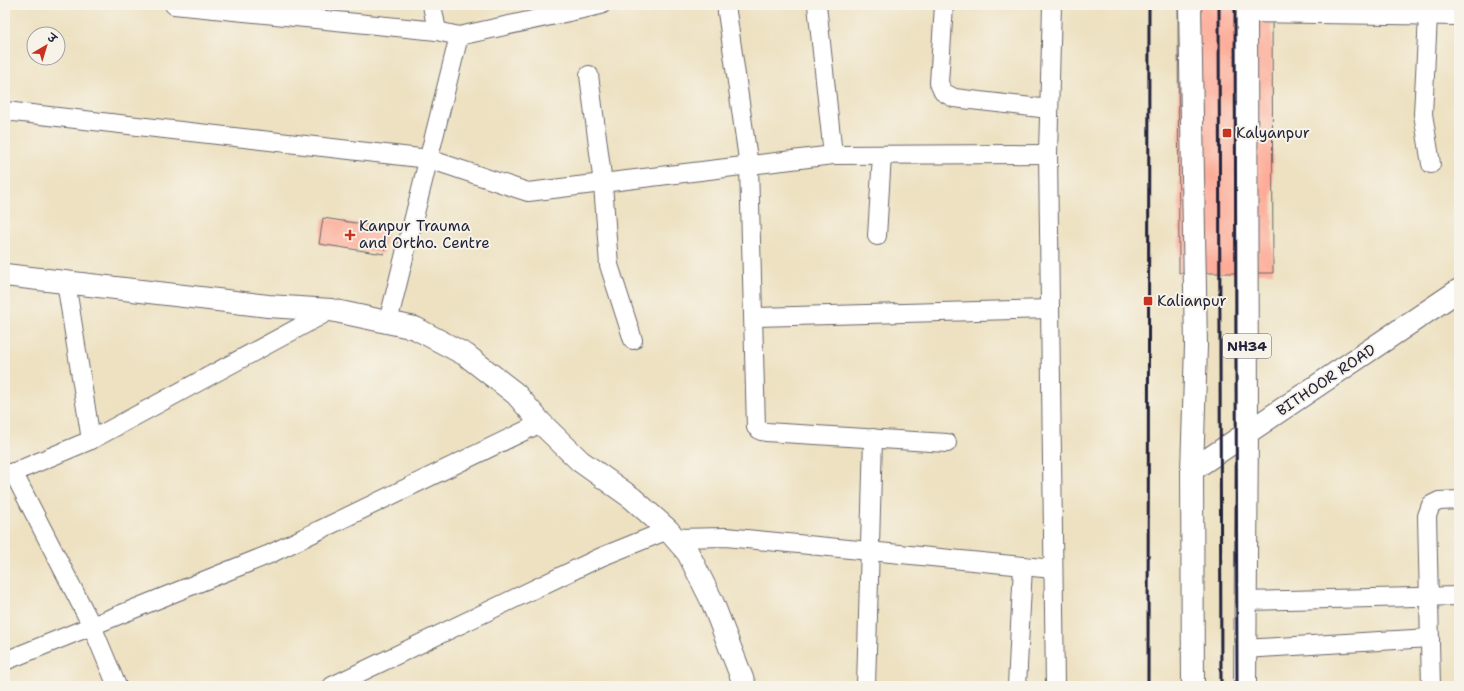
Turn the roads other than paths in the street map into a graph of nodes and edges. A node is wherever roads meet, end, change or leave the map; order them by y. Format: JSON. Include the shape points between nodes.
{"nodes":[{"id":1,"x":174,"y":5,"type":"edge"},
{"id":2,"x":432,"y":5,"type":"edge"},
{"id":3,"x":601,"y":5,"type":"edge"},
{"id":4,"x":726,"y":5,"type":"edge"},
{"id":5,"x":817,"y":5,"type":"edge"},
{"id":6,"x":944,"y":5,"type":"edge"},
{"id":7,"x":1052,"y":5,"type":"edge"},
{"id":8,"x":1190,"y":5,"type":"edge"},
{"id":9,"x":1246,"y":9,"type":"edge"},
{"id":10,"x":1381,"y":10,"type":"edge"},
{"id":11,"x":294,"y":11,"type":"edge"},
{"id":12,"x":1428,"y":16,"type":"junction"},
{"id":13,"x":1459,"y":16,"type":"edge"},
{"id":14,"x":436,"y":31,"type":"junction"},
{"id":15,"x":459,"y":36,"type":"junction"},
{"id":16,"x":588,"y":75,"type":"dead end"},
{"id":17,"x":1049,"y":109,"type":"junction"},
{"id":18,"x":5,"y":111,"type":"edge"},
{"id":19,"x":1048,"y":154,"type":"junction"},
{"id":20,"x":833,"y":155,"type":"junction"},
{"id":21,"x":882,"y":155,"type":"junction"},
{"id":22,"x":429,"y":159,"type":"junction"},
{"id":23,"x":1431,"y":164,"type":"dead end"},
{"id":24,"x":749,"y":166,"type":"junction"},
{"id":25,"x":603,"y":184,"type":"junction"},
{"id":26,"x":877,"y":236,"type":"dead end"},
{"id":27,"x":5,"y":275,"type":"edge"},
{"id":28,"x":66,"y":282,"type":"junction"},
{"id":29,"x":1459,"y":290,"type":"edge"},
{"id":30,"x":1050,"y":309,"type":"junction"},
{"id":31,"x":330,"y":310,"type":"junction"},
{"id":32,"x":754,"y":318,"type":"junction"},
{"id":33,"x":388,"y":322,"type":"junction"},
{"id":34,"x":633,"y":340,"type":"dead end"},
{"id":35,"x":541,"y":423,"type":"junction"},
{"id":36,"x":1247,"y":433,"type":"junction"},
{"id":37,"x":873,"y":438,"type":"junction"},
{"id":38,"x":91,"y":440,"type":"junction"},
{"id":39,"x":946,"y":443,"type":"dead end"},
{"id":40,"x":1192,"y":470,"type":"junction"},
{"id":41,"x":9,"y":474,"type":"edge"},
{"id":42,"x":1459,"y":500,"type":"edge"},
{"id":43,"x":672,"y":534,"type":"junction"},
{"id":44,"x":871,"y":551,"type":"junction"},
{"id":45,"x":1023,"y":566,"type":"junction"},
{"id":46,"x":1053,"y":569,"type":"junction"},
{"id":47,"x":1459,"y":596,"type":"edge"},
{"id":48,"x":1428,"y":598,"type":"junction"},
{"id":49,"x":1245,"y":601,"type":"junction"},
{"id":50,"x":92,"y":626,"type":"junction"},
{"id":51,"x":1430,"y":638,"type":"junction"},
{"id":52,"x":1244,"y":649,"type":"junction"},
{"id":53,"x":5,"y":661,"type":"edge"},
{"id":54,"x":117,"y":686,"type":"edge"},
{"id":55,"x":332,"y":686,"type":"edge"},
{"id":56,"x":745,"y":686,"type":"edge"},
{"id":57,"x":866,"y":686,"type":"edge"},
{"id":58,"x":1017,"y":686,"type":"edge"},
{"id":59,"x":1055,"y":686,"type":"edge"},
{"id":60,"x":1193,"y":686,"type":"edge"},
{"id":61,"x":1245,"y":686,"type":"edge"},
{"id":62,"x":1431,"y":686,"type":"edge"}],
"edges":[{"from":1,"to":11,"type":"street"},
{"from":2,"to":14,"type":"street"},
{"from":3,"to":15,"type":"street"},
{"from":4,"to":24,"type":"street"},
{"from":5,"to":20,"type":"street"},
{"from":6,"to":17,"type":"street","via":[[939,83],[943,92],[954,98]]},
{"from":7,"to":17,"type":"street"},
{"from":8,"to":40,"type":"main road","via":[[1196,346]]},
{"from":9,"to":10,"type":"street"},
{"from":9,"to":36,"type":"main road","number":"NH34"},
{"from":10,"to":12,"type":"street"},
{"from":11,"to":14,"type":"street"},
{"from":12,"to":13,"type":"street"},
{"from":12,"to":23,"type":"street","via":[[1423,114]]},
{"from":14,"to":15,"type":"street"},
{"from":15,"to":22,"type":"street"},
{"from":16,"to":25,"type":"street"},
{"from":17,"to":19,"type":"street"},
{"from":18,"to":22,"type":"street"},
{"from":19,"to":21,"type":"street"},
{"from":19,"to":30,"type":"street"},
{"from":20,"to":21,"type":"street"},
{"from":20,"to":24,"type":"street"},
{"from":21,"to":26,"type":"street"},
{"from":22,"to":25,"type":"street","via":[[528,192]]},
{"from":22,"to":33,"type":"street"},
{"from":24,"to":25,"type":"street"},
{"from":24,"to":32,"type":"street"},
{"from":25,"to":34,"type":"street","via":[[609,265]]},
{"from":27,"to":28,"type":"main road"},
{"from":28,"to":31,"type":"main road","via":[[268,306]]},
{"from":28,"to":38,"type":"street"},
{"from":29,"to":36,"type":"main road","name":"BITHOOR ROAD"},
{"from":30,"to":32,"type":"street"},
{"from":30,"to":46,"type":"street"},
{"from":31,"to":33,"type":"main road"},
{"from":31,"to":38,"type":"street"},
{"from":32,"to":37,"type":"street","via":[[755,423],[758,429],[766,432]]},
{"from":33,"to":35,"type":"main road","via":[[415,328],[466,355],[516,394]]},
{"from":35,"to":43,"type":"main road","via":[[580,461],[632,498]]},
{"from":35,"to":50,"type":"street","via":[[270,554]]},
{"from":36,"to":40,"type":"main road","name":"BITHOOR ROAD"},
{"from":36,"to":49,"type":"main road","number":"NH34"},
{"from":37,"to":39,"type":"street"},
{"from":37,"to":44,"type":"street"},
{"from":38,"to":41,"type":"street"},
{"from":40,"to":60,"type":"main road"},
{"from":41,"to":50,"type":"street"},
{"from":42,"to":48,"type":"street","via":[[1439,501],[1431,505],[1427,516]]},
{"from":43,"to":44,"type":"street"},
{"from":43,"to":55,"type":"street","via":[[601,557]]},
{"from":43,"to":56,"type":"main road","via":[[688,553],[712,602]]},
{"from":44,"to":45,"type":"street"},
{"from":44,"to":57,"type":"street"},
{"from":45,"to":46,"type":"street"},
{"from":45,"to":58,"type":"street"},
{"from":46,"to":59,"type":"street"},
{"from":47,"to":48,"type":"street"},
{"from":48,"to":49,"type":"street"},
{"from":48,"to":51,"type":"street"},
{"from":49,"to":52,"type":"main road","number":"NH34"},
{"from":50,"to":53,"type":"street"},
{"from":50,"to":54,"type":"street"},
{"from":51,"to":52,"type":"street"},
{"from":51,"to":62,"type":"street"},
{"from":52,"to":61,"type":"main road","number":"NH34"}]}
